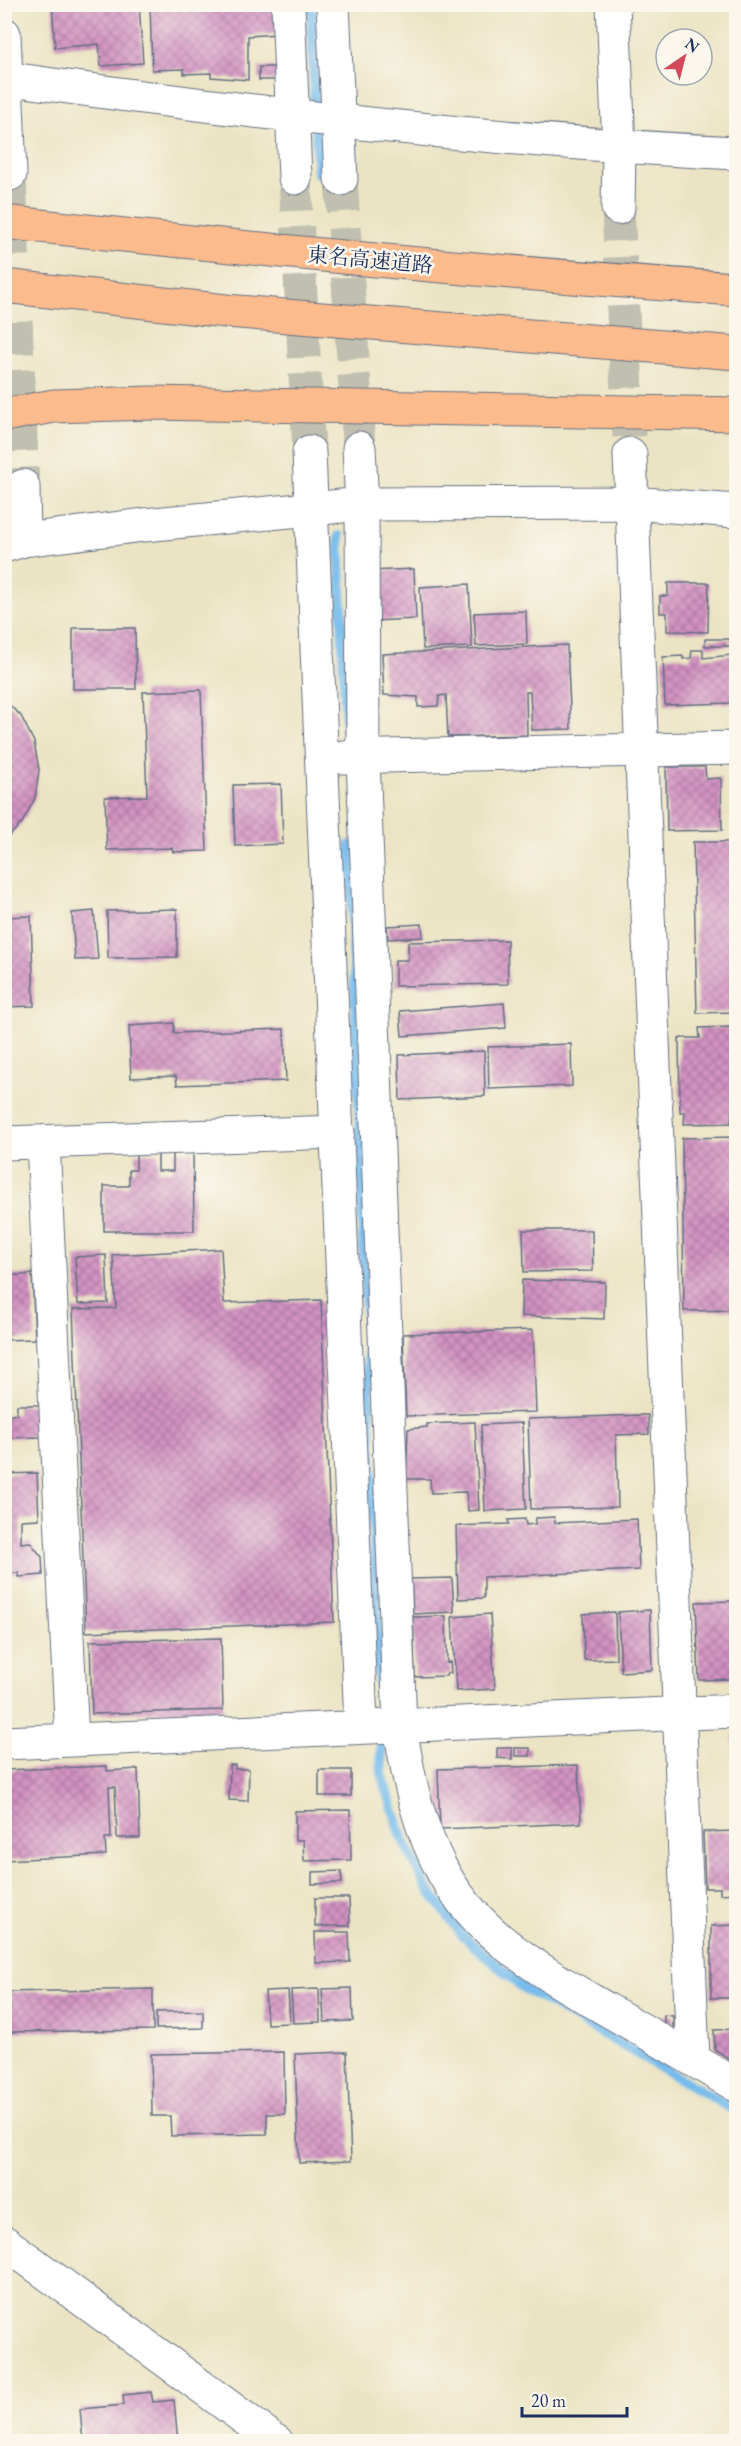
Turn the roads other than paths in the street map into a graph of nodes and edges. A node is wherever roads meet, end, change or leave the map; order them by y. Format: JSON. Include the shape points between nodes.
{"nodes":[{"id":1,"x":288,"y":4,"type":"edge"},
{"id":2,"x":333,"y":4,"type":"edge"},
{"id":3,"x":613,"y":4,"type":"edge"},
{"id":4,"x":4,"y":34,"type":"edge"},
{"id":5,"x":5,"y":78,"type":"edge"},
{"id":6,"x":292,"y":116,"type":"junction"},
{"id":7,"x":338,"y":120,"type":"junction"},
{"id":8,"x":619,"y":148,"type":"junction"},
{"id":9,"x":736,"y":153,"type":"edge"},
{"id":10,"x":9,"y":174,"type":"dead end"},
{"id":11,"x":295,"y":178,"type":"tunnel mouth"},
{"id":12,"x":341,"y":179,"type":"tunnel mouth"},
{"id":13,"x":618,"y":208,"type":"tunnel mouth"},
{"id":14,"x":4,"y":222,"type":"edge"},
{"id":15,"x":4,"y":286,"type":"edge"},
{"id":16,"x":736,"y":289,"type":"edge"},
{"id":17,"x":736,"y":353,"type":"edge"},
{"id":18,"x":736,"y":414,"type":"edge"},
{"id":19,"x":4,"y":416,"type":"edge"},
{"id":20,"x":359,"y":448,"type":"tunnel mouth"},
{"id":21,"x":309,"y":452,"type":"tunnel mouth"},
{"id":22,"x":630,"y":454,"type":"tunnel mouth"},
{"id":23,"x":23,"y":486,"type":"tunnel mouth"},
{"id":24,"x":631,"y":502,"type":"junction"},
{"id":25,"x":363,"y":504,"type":"junction"},
{"id":26,"x":312,"y":507,"type":"junction"},
{"id":27,"x":736,"y":511,"type":"edge"},
{"id":28,"x":14,"y":543,"type":"edge"},
{"id":29,"x":736,"y":748,"type":"edge"},
{"id":30,"x":640,"y":750,"type":"junction"},
{"id":31,"x":323,"y":756,"type":"junction"},
{"id":32,"x":363,"y":758,"type":"junction"},
{"id":33,"x":338,"y":1132,"type":"junction"},
{"id":34,"x":43,"y":1142,"type":"junction"},
{"id":35,"x":4,"y":1143,"type":"edge"},
{"id":36,"x":736,"y":1711,"type":"edge"},
{"id":37,"x":679,"y":1713,"type":"junction"},
{"id":38,"x":361,"y":1725,"type":"junction"},
{"id":39,"x":400,"y":1726,"type":"junction"},
{"id":40,"x":72,"y":1740,"type":"junction"},
{"id":41,"x":4,"y":1743,"type":"edge"},
{"id":42,"x":693,"y":2060,"type":"junction"},
{"id":43,"x":736,"y":2085,"type":"edge"},
{"id":44,"x":4,"y":2242,"type":"edge"},
{"id":45,"x":277,"y":2442,"type":"edge"}],
"edges":[{"from":1,"to":6,"type":"street"},
{"from":2,"to":7,"type":"street"},
{"from":3,"to":8,"type":"street"},
{"from":4,"to":5,"type":"street"},
{"from":5,"to":6,"type":"street"},
{"from":5,"to":10,"type":"street"},
{"from":6,"to":7,"type":"street"},
{"from":6,"to":11,"type":"street"},
{"from":7,"to":8,"type":"street"},
{"from":7,"to":12,"type":"street"},
{"from":8,"to":9,"type":"street"},
{"from":8,"to":13,"type":"street"},
{"from":14,"to":16,"type":"highway","name":"東名高速道路","via":[[232,247]]},
{"from":15,"to":17,"type":"highway","via":[[225,311]]},
{"from":18,"to":19,"type":"highway","via":[[151,403],[54,406]]},
{"from":20,"to":25,"type":"street"},
{"from":21,"to":26,"type":"street"},
{"from":22,"to":24,"type":"street"},
{"from":23,"to":28,"type":"street"},
{"from":24,"to":25,"type":"street"},
{"from":24,"to":27,"type":"street"},
{"from":24,"to":30,"type":"street"},
{"from":25,"to":26,"type":"street"},
{"from":25,"to":32,"type":"street"},
{"from":26,"to":28,"type":"street"},
{"from":26,"to":31,"type":"street"},
{"from":29,"to":30,"type":"street"},
{"from":30,"to":32,"type":"street"},
{"from":30,"to":37,"type":"street"},
{"from":31,"to":32,"type":"street"},
{"from":31,"to":33,"type":"street"},
{"from":32,"to":39,"type":"street"},
{"from":33,"to":34,"type":"street"},
{"from":33,"to":38,"type":"street"},
{"from":34,"to":35,"type":"street"},
{"from":34,"to":40,"type":"street"},
{"from":36,"to":37,"type":"street"},
{"from":37,"to":39,"type":"street"},
{"from":37,"to":42,"type":"street"},
{"from":38,"to":39,"type":"street"},
{"from":38,"to":40,"type":"street"},
{"from":39,"to":42,"type":"street","via":[[409,1786],[425,1833],[444,1874],[470,1912],[496,1938],[539,1970]]},
{"from":40,"to":41,"type":"street"},
{"from":42,"to":43,"type":"street"},
{"from":44,"to":45,"type":"street"}]}
